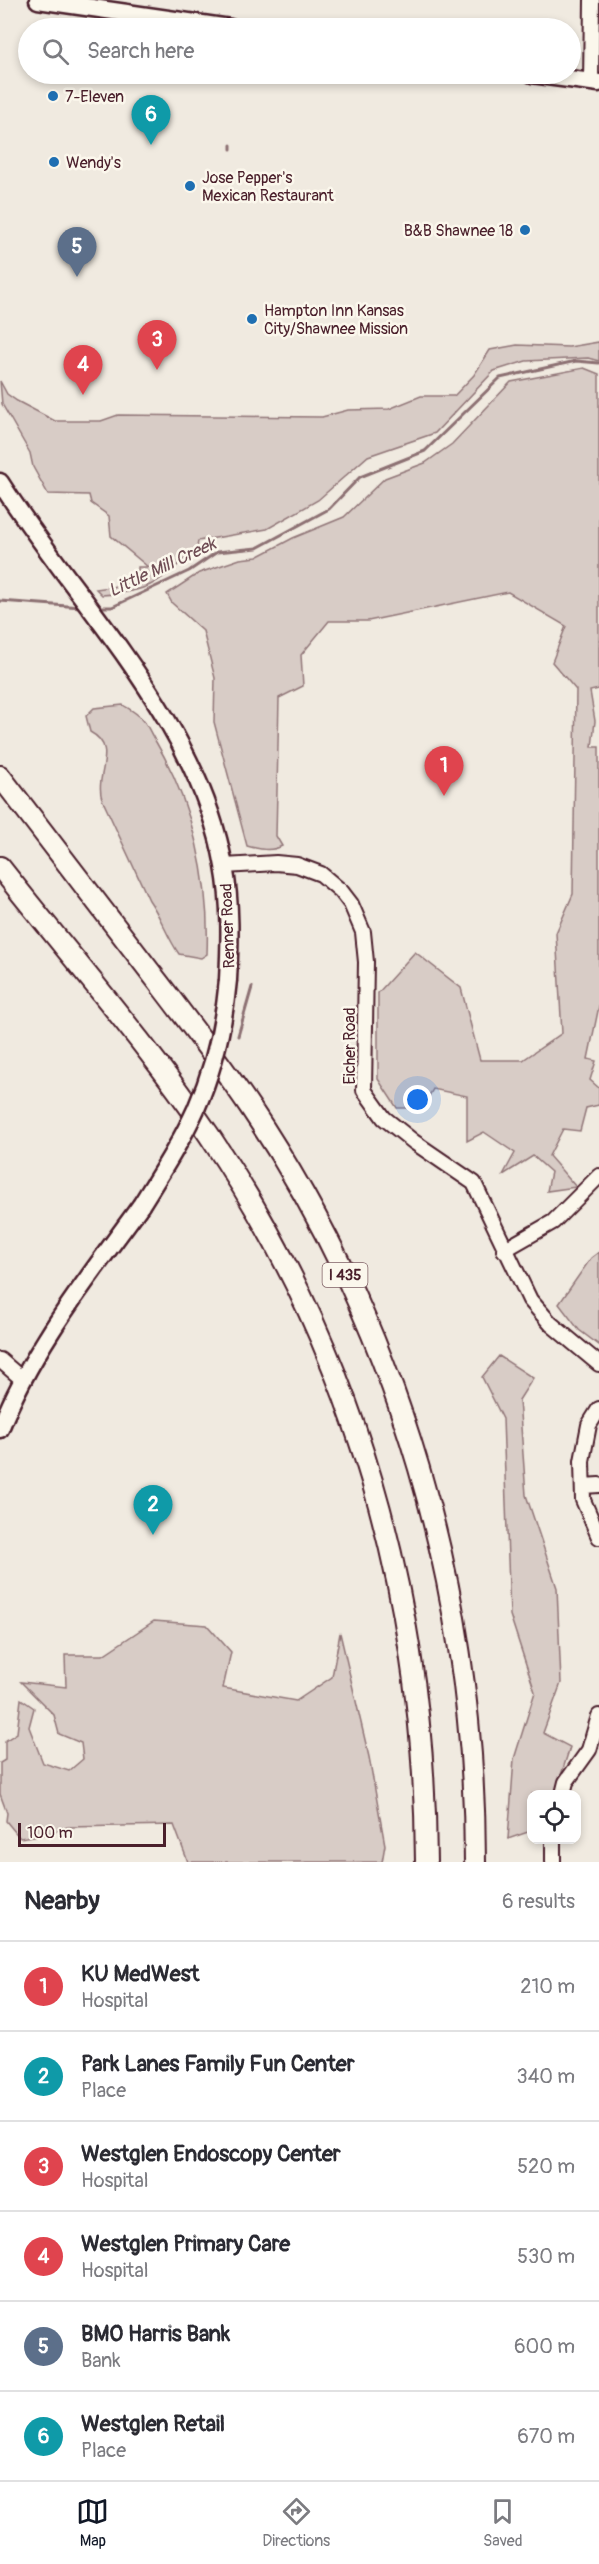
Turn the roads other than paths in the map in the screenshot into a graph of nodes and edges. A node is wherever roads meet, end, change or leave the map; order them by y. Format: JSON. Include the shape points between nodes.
{"nodes":[{"id":1,"x":38,"y":0,"type":"edge"},
{"id":2,"x":592,"y":0,"type":"edge"},
{"id":3,"x":161,"y":18,"type":"edge"},
{"id":4,"x":595,"y":83,"type":"edge"},
{"id":5,"x":0,"y":482,"type":"edge"},
{"id":6,"x":0,"y":776,"type":"edge"},
{"id":7,"x":224,"y":866,"type":"junction"},
{"id":8,"x":0,"y":867,"type":"edge"},
{"id":9,"x":599,"y":1176,"type":"edge"},
{"id":10,"x":504,"y":1250,"type":"junction"},
{"id":11,"x":0,"y":1359,"type":"edge"},
{"id":12,"x":599,"y":1364,"type":"edge"},
{"id":13,"x":22,"y":1379,"type":"junction"},
{"id":14,"x":599,"y":1409,"type":"edge"},
{"id":15,"x":0,"y":1430,"type":"edge"},
{"id":16,"x":599,"y":1485,"type":"edge"},
{"id":17,"x":583,"y":1486,"type":"junction"},
{"id":18,"x":599,"y":1537,"type":"edge"},
{"id":19,"x":599,"y":1716,"type":"edge"},
{"id":20,"x":563,"y":1790,"type":"edge"},
{"id":21,"x":553,"y":1844,"type":"edge"},
{"id":22,"x":426,"y":1862,"type":"edge"},
{"id":23,"x":475,"y":1862,"type":"edge"},
{"id":24,"x":553,"y":1862,"type":"edge"}],
"edges":[{"from":1,"to":3,"type":"main road"},
{"from":2,"to":4,"type":"street"},
{"from":5,"to":7,"type":"main road","name":"Renner Road","via":[[166,717],[210,813]]},
{"from":6,"to":23,"type":"highway","number":"I 435","via":[[250,1108],[293,1178],[354,1294],[403,1415],[449,1586],[470,1731]]},
{"from":7,"to":10,"type":"street","name":"Eicher Road","via":[[276,863],[303,867],[331,881],[351,904],[363,932],[366,962],[364,1090],[384,1118],[474,1183]]},
{"from":7,"to":13,"type":"main road","name":"Renner Road","bridge":true,"via":[[230,943],[228,980],[218,1041],[196,1108],[141,1204],[59,1317]]},
{"from":8,"to":22,"type":"highway","number":"I 435","via":[[130,1027],[208,1134],[264,1224],[325,1347],[374,1483],[403,1605],[420,1715]]},
{"from":9,"to":10,"type":"street","via":[[553,1222]]},
{"from":10,"to":12,"type":"street","name":"Eicher Road","via":[[530,1300],[551,1324]]},
{"from":11,"to":13,"type":"street"},
{"from":13,"to":15,"type":"main road","name":"Renner Road"},
{"from":14,"to":17,"type":"street","via":[[589,1425],[582,1461]]},
{"from":16,"to":17,"type":"street"},
{"from":17,"to":18,"type":"street","via":[[583,1500]]},
{"from":19,"to":20,"type":"street","via":[[589,1750]]},
{"from":21,"to":24,"type":"street"}]}
